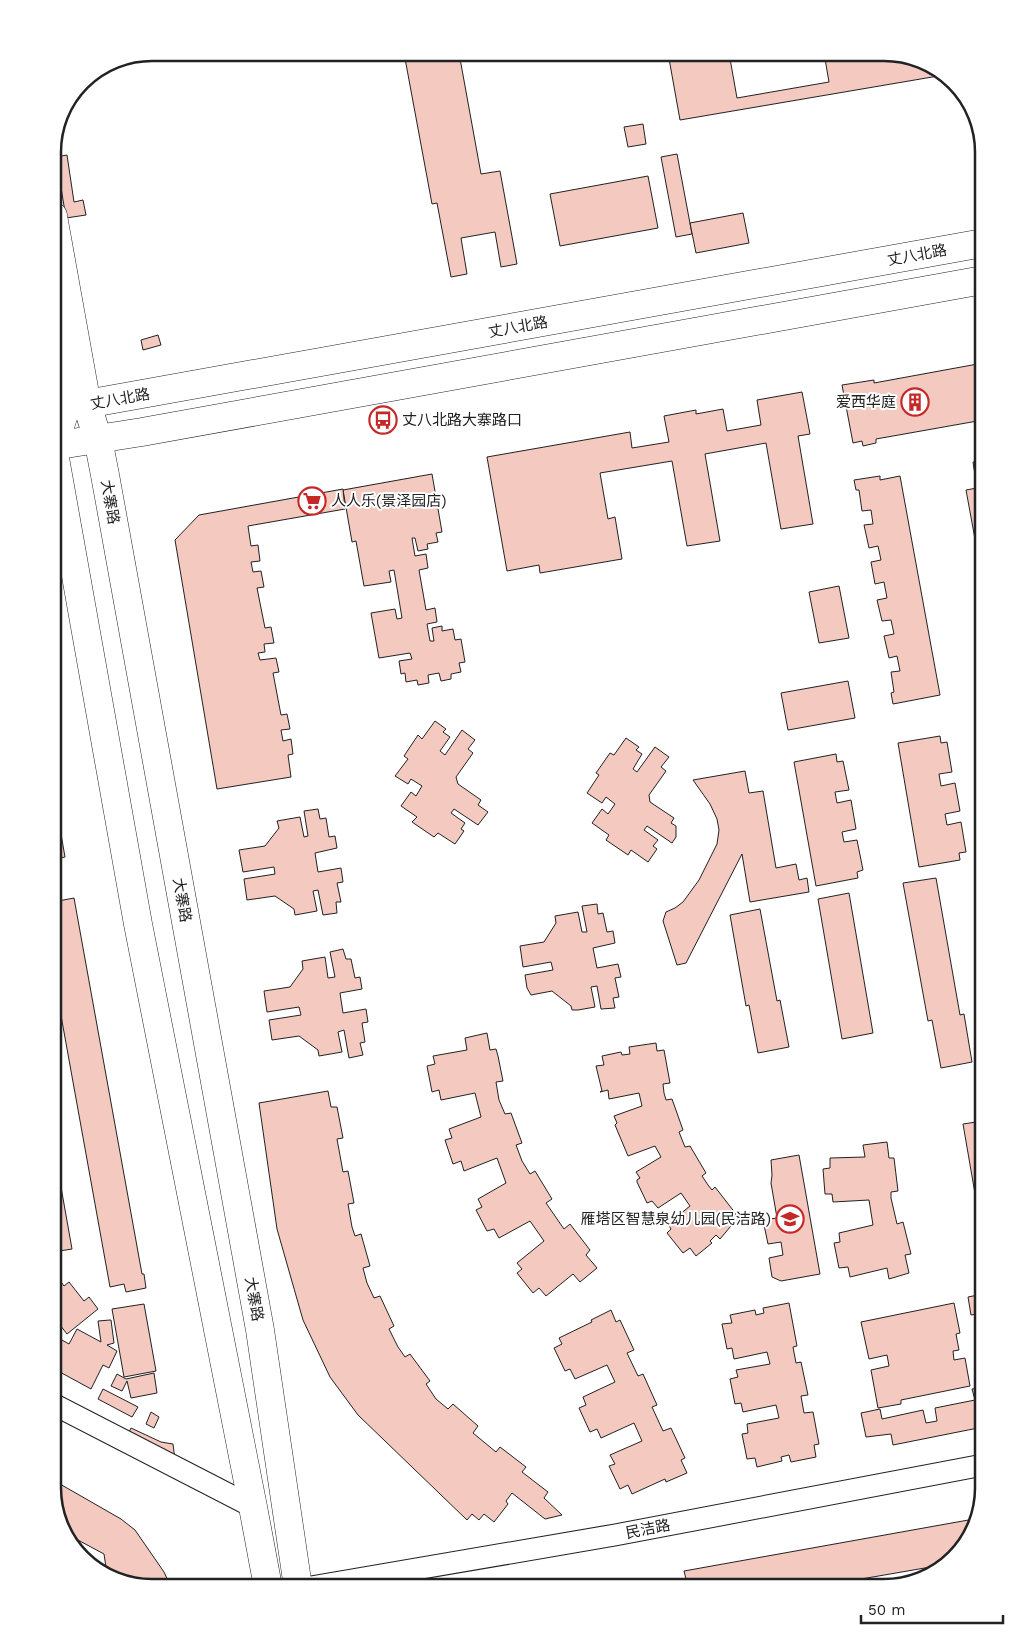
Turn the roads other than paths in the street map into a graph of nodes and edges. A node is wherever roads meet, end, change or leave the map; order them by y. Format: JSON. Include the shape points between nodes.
{"nodes":[{"id":1,"x":975,"y":245,"type":"edge"},
{"id":2,"x":975,"y":282,"type":"edge"},
{"id":3,"x":61,"y":312,"type":"edge"},
{"id":4,"x":61,"y":374,"type":"edge"},
{"id":5,"x":69,"y":408,"type":"edge"},
{"id":6,"x":61,"y":427,"type":"edge"},
{"id":7,"x":98,"y":439,"type":"junction"},
{"id":8,"x":61,"y":445,"type":"edge"},
{"id":9,"x":61,"y":491,"type":"edge"},
{"id":10,"x":61,"y":1409,"type":"edge"},
{"id":11,"x":975,"y":1467,"type":"edge"},
{"id":12,"x":253,"y":1507,"type":"junction"},
{"id":13,"x":266,"y":1579,"type":"edge"},
{"id":14,"x":297,"y":1579,"type":"edge"},
{"id":15,"x":358,"y":1579,"type":"edge"}],
"edges":[{"from":1,"to":5,"type":"main road","name":"丈八北路"},
{"from":2,"to":7,"type":"main road"},
{"from":3,"to":5,"type":"main road","name":"大寨路"},
{"from":4,"to":5,"type":"main road","name":"大寨路"},
{"from":5,"to":6,"type":"main road","name":"大寨路"},
{"from":5,"to":7,"type":"main road","name":"大寨路"},
{"from":7,"to":8,"type":"main road"},
{"from":7,"to":14,"type":"main road","name":"大寨路","via":[[260,1330]]},
{"from":9,"to":12,"type":"main road","name":"大寨路","via":[[140,933]]},
{"from":10,"to":12,"type":"street"},
{"from":11,"to":15,"type":"street","name":"民洁路","via":[[615,1535]]},
{"from":12,"to":13,"type":"main road","name":"大寨路"}]}
